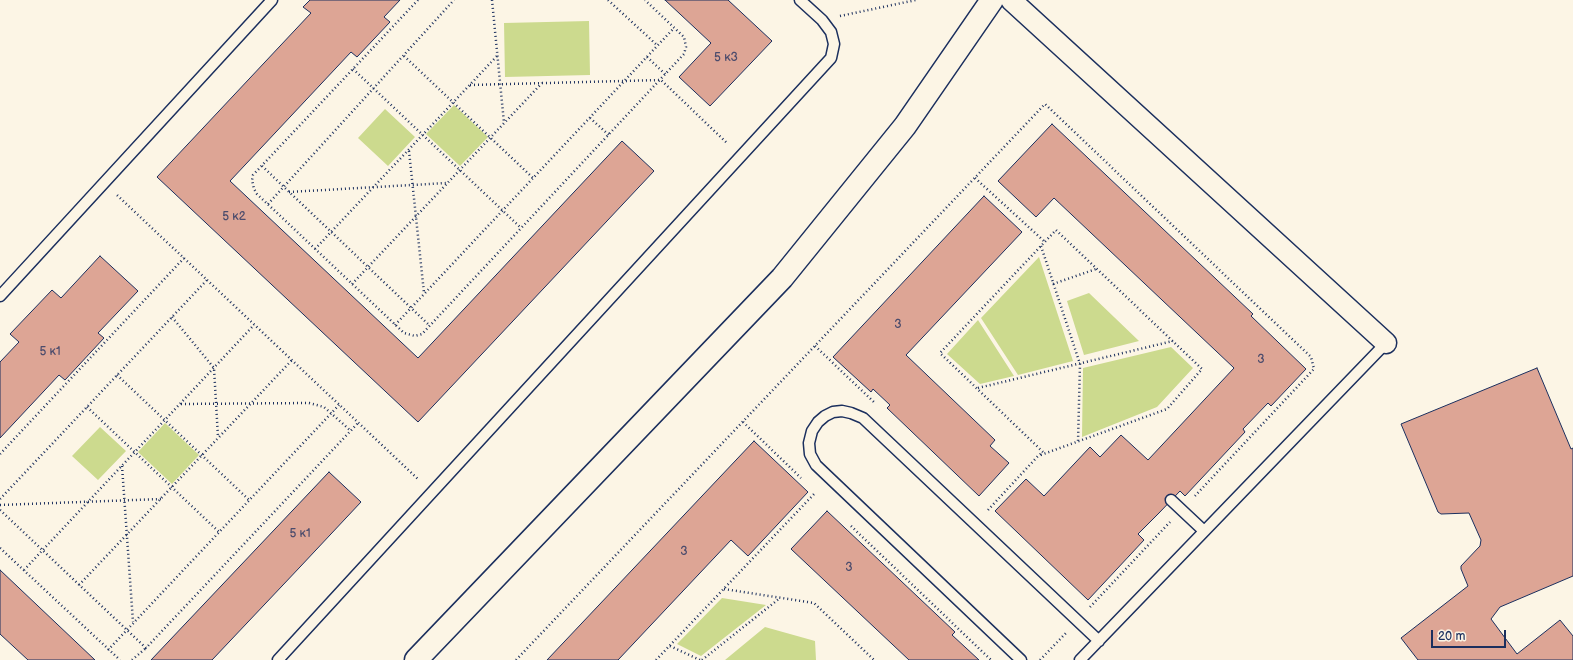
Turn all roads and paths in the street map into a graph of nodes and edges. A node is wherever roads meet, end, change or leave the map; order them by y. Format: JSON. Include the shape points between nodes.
{"nodes":[{"id":1,"x":272,"y":0,"type":"edge"},
{"id":2,"x":418,"y":0,"type":"edge"},
{"id":3,"x":454,"y":0,"type":"edge"},
{"id":4,"x":492,"y":0,"type":"edge"},
{"id":5,"x":608,"y":0,"type":"edge"},
{"id":6,"x":645,"y":0,"type":"edge"},
{"id":7,"x":800,"y":0,"type":"edge"},
{"id":8,"x":916,"y":0,"type":"edge"},
{"id":9,"x":992,"y":0,"type":"edge"},
{"id":10,"x":1011,"y":0,"type":"edge"},
{"id":11,"x":822,"y":20,"type":"junction"},
{"id":12,"x":675,"y":28,"type":"junction"},
{"id":13,"x":658,"y":46,"type":"junction"},
{"id":14,"x":404,"y":56,"type":"junction"},
{"id":15,"x":497,"y":56,"type":"junction"},
{"id":16,"x":646,"y":57,"type":"junction"},
{"id":17,"x":353,"y":69,"type":"junction"},
{"id":18,"x":666,"y":75,"type":"junction"},
{"id":19,"x":661,"y":80,"type":"junction"},
{"id":20,"x":625,"y":81,"type":"junction"},
{"id":21,"x":542,"y":83,"type":"junction"},
{"id":22,"x":500,"y":84,"type":"junction"},
{"id":23,"x":470,"y":85,"type":"junction"},
{"id":24,"x":374,"y":88,"type":"junction"},
{"id":25,"x":453,"y":103,"type":"junction"},
{"id":26,"x":590,"y":118,"type":"junction"},
{"id":27,"x":504,"y":123,"type":"junction"},
{"id":28,"x":423,"y":135,"type":"junction"},
{"id":29,"x":609,"y":136,"type":"junction"},
{"id":30,"x":490,"y":138,"type":"junction"},
{"id":31,"x":408,"y":150,"type":"junction"},
{"id":32,"x":741,"y":156,"type":"junction"},
{"id":33,"x":262,"y":166,"type":"junction"},
{"id":34,"x":460,"y":170,"type":"junction"},
{"id":35,"x":533,"y":178,"type":"junction"},
{"id":36,"x":975,"y":178,"type":"junction"},
{"id":37,"x":104,"y":183,"type":"junction"},
{"id":38,"x":448,"y":183,"type":"junction"},
{"id":39,"x":412,"y":185,"type":"junction"},
{"id":40,"x":284,"y":187,"type":"junction"},
{"id":41,"x":374,"y":187,"type":"junction"},
{"id":42,"x":288,"y":192,"type":"junction"},
{"id":43,"x":268,"y":204,"type":"junction"},
{"id":44,"x":502,"y":210,"type":"junction"},
{"id":45,"x":416,"y":217,"type":"junction"},
{"id":46,"x":521,"y":228,"type":"junction"},
{"id":47,"x":331,"y":232,"type":"junction"},
{"id":48,"x":1045,"y":242,"type":"junction"},
{"id":49,"x":1041,"y":246,"type":"junction"},
{"id":50,"x":316,"y":249,"type":"junction"},
{"id":51,"x":184,"y":258,"type":"junction"},
{"id":52,"x":368,"y":267,"type":"junction"},
{"id":53,"x":1096,"y":268,"type":"junction"},
{"id":54,"x":207,"y":280,"type":"junction"},
{"id":55,"x":352,"y":284,"type":"junction"},
{"id":56,"x":1053,"y":284,"type":"junction"},
{"id":57,"x":424,"y":294,"type":"junction"},
{"id":58,"x":0,"y":296,"type":"edge"},
{"id":59,"x":410,"y":308,"type":"junction"},
{"id":60,"x":172,"y":317,"type":"junction"},
{"id":61,"x":395,"y":324,"type":"junction"},
{"id":62,"x":254,"y":325,"type":"junction"},
{"id":63,"x":430,"y":326,"type":"junction"},
{"id":64,"x":1173,"y":341,"type":"junction"},
{"id":65,"x":1386,"y":343,"type":"joint"},
{"id":66,"x":292,"y":360,"type":"junction"},
{"id":67,"x":1080,"y":364,"type":"junction"},
{"id":68,"x":214,"y":368,"type":"junction"},
{"id":69,"x":117,"y":375,"type":"junction"},
{"id":70,"x":977,"y":388,"type":"junction"},
{"id":71,"x":216,"y":403,"type":"junction"},
{"id":72,"x":251,"y":403,"type":"junction"},
{"id":73,"x":180,"y":404,"type":"junction"},
{"id":74,"x":339,"y":405,"type":"junction"},
{"id":75,"x":87,"y":407,"type":"junction"},
{"id":76,"x":332,"y":413,"type":"junction"},
{"id":77,"x":165,"y":420,"type":"junction"},
{"id":78,"x":743,"y":422,"type":"junction"},
{"id":79,"x":358,"y":423,"type":"junction"},
{"id":80,"x":350,"y":431,"type":"junction"},
{"id":81,"x":218,"y":438,"type":"junction"},
{"id":82,"x":1078,"y":442,"type":"junction"},
{"id":83,"x":134,"y":452,"type":"junction"},
{"id":84,"x":0,"y":454,"type":"edge"},
{"id":85,"x":202,"y":455,"type":"junction"},
{"id":86,"x":1038,"y":456,"type":"junction"},
{"id":87,"x":122,"y":465,"type":"junction"},
{"id":88,"x":805,"y":481,"type":"dead end"},
{"id":89,"x":810,"y":487,"type":"dead end"},
{"id":90,"x":171,"y":488,"type":"junction"},
{"id":91,"x":816,"y":492,"type":"junction"},
{"id":92,"x":432,"y":493,"type":"junction"},
{"id":93,"x":822,"y":498,"type":"dead end"},
{"id":94,"x":0,"y":499,"type":"edge"},
{"id":95,"x":161,"y":499,"type":"junction"},
{"id":96,"x":125,"y":500,"type":"junction"},
{"id":97,"x":249,"y":500,"type":"junction"},
{"id":98,"x":1171,"y":500,"type":"dead end"},
{"id":99,"x":88,"y":502,"type":"junction"},
{"id":100,"x":0,"y":505,"type":"edge"},
{"id":101,"x":0,"y":510,"type":"edge"},
{"id":102,"x":988,"y":510,"type":"dead end"},
{"id":103,"x":1181,"y":510,"type":"junction"},
{"id":104,"x":850,"y":525,"type":"dead end"},
{"id":105,"x":1204,"y":531,"type":"junction"},
{"id":106,"x":219,"y":532,"type":"junction"},
{"id":107,"x":127,"y":534,"type":"junction"},
{"id":108,"x":0,"y":548,"type":"edge"},
{"id":109,"x":42,"y":550,"type":"junction"},
{"id":110,"x":24,"y":570,"type":"junction"},
{"id":111,"x":80,"y":585,"type":"junction"},
{"id":112,"x":724,"y":588,"type":"junction"},
{"id":113,"x":780,"y":598,"type":"junction"},
{"id":114,"x":1077,"y":621,"type":"junction"},
{"id":115,"x":133,"y":623,"type":"junction"},
{"id":116,"x":126,"y":630,"type":"junction"},
{"id":117,"x":1098,"y":641,"type":"junction"},
{"id":118,"x":670,"y":646,"type":"junction"},
{"id":119,"x":146,"y":648,"type":"junction"},
{"id":120,"x":108,"y":650,"type":"junction"},
{"id":121,"x":870,"y":657,"type":"junction"},
{"id":122,"x":120,"y":660,"type":"edge"},
{"id":123,"x":132,"y":660,"type":"edge"},
{"id":124,"x":278,"y":660,"type":"edge"},
{"id":125,"x":416,"y":660,"type":"edge"},
{"id":126,"x":516,"y":660,"type":"edge"},
{"id":127,"x":656,"y":660,"type":"edge"},
{"id":128,"x":701,"y":660,"type":"edge"},
{"id":129,"x":867,"y":660,"type":"edge"},
{"id":130,"x":874,"y":660,"type":"edge"},
{"id":131,"x":991,"y":660,"type":"edge"},
{"id":132,"x":1021,"y":660,"type":"edge"},
{"id":133,"x":1040,"y":660,"type":"edge"},
{"id":134,"x":1080,"y":660,"type":"edge"}],
"edges":[{"from":1,"to":37,"type":"lane"},
{"from":2,"to":17,"type":"path"},
{"from":3,"to":14,"type":"path"},
{"from":4,"to":15,"type":"path"},
{"from":5,"to":13,"type":"path"},
{"from":6,"to":12,"type":"path"},
{"from":7,"to":11,"type":"lane"},
{"from":8,"to":11,"type":"path"},
{"from":9,"to":125,"type":"street","via":[[905,126],[782,278]]},
{"from":10,"to":65,"type":"street"},
{"from":11,"to":32,"type":"lane","via":[[831,32],[834,44],[831,58]]},
{"from":12,"to":13,"type":"path"},
{"from":12,"to":18,"type":"path","via":[[684,37],[686,46],[684,54]]},
{"from":13,"to":16,"type":"path"},
{"from":14,"to":24,"type":"path"},
{"from":14,"to":25,"type":"path"},
{"from":15,"to":22,"type":"path"},
{"from":15,"to":23,"type":"path"},
{"from":16,"to":18,"type":"path"},
{"from":16,"to":20,"type":"path"},
{"from":17,"to":24,"type":"path"},
{"from":17,"to":33,"type":"path"},
{"from":18,"to":19,"type":"path"},
{"from":19,"to":20,"type":"path"},
{"from":19,"to":29,"type":"path"},
{"from":19,"to":32,"type":"path"},
{"from":20,"to":21,"type":"path"},
{"from":20,"to":26,"type":"path"},
{"from":21,"to":22,"type":"path"},
{"from":21,"to":27,"type":"path"},
{"from":22,"to":23,"type":"path"},
{"from":22,"to":27,"type":"path"},
{"from":23,"to":25,"type":"path"},
{"from":24,"to":28,"type":"path"},
{"from":24,"to":40,"type":"path"},
{"from":25,"to":28,"type":"path"},
{"from":25,"to":30,"type":"path"},
{"from":26,"to":29,"type":"path"},
{"from":26,"to":35,"type":"path"},
{"from":27,"to":30,"type":"path"},
{"from":28,"to":31,"type":"path"},
{"from":28,"to":34,"type":"path"},
{"from":29,"to":46,"type":"path"},
{"from":30,"to":34,"type":"path"},
{"from":30,"to":35,"type":"path"},
{"from":31,"to":39,"type":"path"},
{"from":31,"to":41,"type":"path"},
{"from":32,"to":92,"type":"lane"},
{"from":33,"to":40,"type":"path"},
{"from":33,"to":43,"type":"path","via":[[253,175],[252,185]]},
{"from":34,"to":38,"type":"path"},
{"from":34,"to":44,"type":"path"},
{"from":35,"to":44,"type":"path"},
{"from":36,"to":48,"type":"path"},
{"from":36,"to":78,"type":"path"},
{"from":36,"to":103,"type":"path","via":[[1045,104],[1311,357],[1314,369]]},
{"from":37,"to":51,"type":"path"},
{"from":37,"to":58,"type":"lane"},
{"from":38,"to":39,"type":"path"},
{"from":38,"to":45,"type":"path"},
{"from":39,"to":41,"type":"path"},
{"from":39,"to":45,"type":"path"},
{"from":40,"to":42,"type":"path"},
{"from":40,"to":43,"type":"path"},
{"from":41,"to":42,"type":"path"},
{"from":41,"to":47,"type":"path"},
{"from":42,"to":47,"type":"path"},
{"from":43,"to":50,"type":"path"},
{"from":44,"to":46,"type":"path"},
{"from":44,"to":57,"type":"path"},
{"from":45,"to":52,"type":"path"},
{"from":45,"to":57,"type":"path"},
{"from":46,"to":63,"type":"path"},
{"from":47,"to":50,"type":"path"},
{"from":47,"to":52,"type":"path"},
{"from":48,"to":49,"type":"path"},
{"from":48,"to":53,"type":"path","via":[[1056,230]]},
{"from":49,"to":56,"type":"path"},
{"from":49,"to":70,"type":"path","via":[[940,353]]},
{"from":50,"to":55,"type":"path"},
{"from":51,"to":54,"type":"path"},
{"from":51,"to":84,"type":"path"},
{"from":52,"to":55,"type":"path"},
{"from":52,"to":59,"type":"path"},
{"from":53,"to":56,"type":"path"},
{"from":53,"to":64,"type":"path"},
{"from":54,"to":60,"type":"path"},
{"from":54,"to":62,"type":"path"},
{"from":55,"to":61,"type":"path"},
{"from":56,"to":67,"type":"path"},
{"from":57,"to":59,"type":"path"},
{"from":59,"to":61,"type":"path"},
{"from":59,"to":63,"type":"path"},
{"from":60,"to":68,"type":"path"},
{"from":60,"to":69,"type":"path"},
{"from":61,"to":63,"type":"path","via":[[404,333],[415,336],[422,334]]},
{"from":62,"to":66,"type":"path"},
{"from":62,"to":68,"type":"path"},
{"from":64,"to":67,"type":"path"},
{"from":64,"to":82,"type":"path","via":[[1202,369],[1166,409]]},
{"from":65,"to":105,"type":"lane"},
{"from":66,"to":72,"type":"path"},
{"from":66,"to":74,"type":"path"},
{"from":67,"to":70,"type":"path"},
{"from":67,"to":82,"type":"path"},
{"from":68,"to":71,"type":"path"},
{"from":68,"to":73,"type":"path"},
{"from":69,"to":75,"type":"path"},
{"from":69,"to":77,"type":"path"},
{"from":70,"to":86,"type":"path","via":[[1043,452]]},
{"from":71,"to":72,"type":"path"},
{"from":71,"to":73,"type":"path"},
{"from":71,"to":81,"type":"path"},
{"from":72,"to":76,"type":"path","via":[[309,403],[324,407]]},
{"from":72,"to":81,"type":"path"},
{"from":73,"to":77,"type":"path"},
{"from":74,"to":76,"type":"path"},
{"from":74,"to":79,"type":"path"},
{"from":75,"to":83,"type":"path"},
{"from":75,"to":94,"type":"path"},
{"from":76,"to":80,"type":"path"},
{"from":76,"to":97,"type":"path"},
{"from":77,"to":83,"type":"path"},
{"from":77,"to":85,"type":"path"},
{"from":78,"to":88,"type":"path"},
{"from":78,"to":126,"type":"path"},
{"from":79,"to":80,"type":"path"},
{"from":79,"to":92,"type":"path"},
{"from":80,"to":119,"type":"path"},
{"from":81,"to":85,"type":"path"},
{"from":82,"to":86,"type":"path"},
{"from":83,"to":87,"type":"path"},
{"from":83,"to":90,"type":"path"},
{"from":85,"to":90,"type":"path"},
{"from":85,"to":97,"type":"path"},
{"from":86,"to":102,"type":"path"},
{"from":87,"to":96,"type":"path"},
{"from":87,"to":99,"type":"path"},
{"from":89,"to":91,"type":"path"},
{"from":90,"to":95,"type":"path"},
{"from":90,"to":106,"type":"path"},
{"from":91,"to":93,"type":"path"},
{"from":91,"to":112,"type":"path"},
{"from":92,"to":124,"type":"lane"},
{"from":95,"to":96,"type":"path"},
{"from":95,"to":107,"type":"path"},
{"from":96,"to":99,"type":"path"},
{"from":96,"to":107,"type":"path"},
{"from":97,"to":106,"type":"path"},
{"from":98,"to":103,"type":"lane"},
{"from":99,"to":100,"type":"path"},
{"from":99,"to":109,"type":"path"},
{"from":101,"to":109,"type":"path"},
{"from":103,"to":105,"type":"lane"},
{"from":103,"to":114,"type":"path"},
{"from":104,"to":131,"type":"path"},
{"from":105,"to":117,"type":"lane"},
{"from":106,"to":115,"type":"path"},
{"from":107,"to":111,"type":"path"},
{"from":107,"to":115,"type":"path"},
{"from":108,"to":110,"type":"path"},
{"from":109,"to":110,"type":"path"},
{"from":109,"to":111,"type":"path"},
{"from":110,"to":120,"type":"path"},
{"from":111,"to":116,"type":"path"},
{"from":112,"to":113,"type":"path"},
{"from":112,"to":118,"type":"path"},
{"from":113,"to":121,"type":"path","via":[[814,604]]},
{"from":113,"to":128,"type":"path"},
{"from":114,"to":117,"type":"lane"},
{"from":114,"to":132,"type":"lane","via":[[863,418],[842,411],[829,414],[818,422],[809,443],[810,454],[816,465]]},
{"from":114,"to":133,"type":"path"},
{"from":115,"to":116,"type":"path"},
{"from":116,"to":119,"type":"path"},
{"from":116,"to":120,"type":"path"},
{"from":117,"to":134,"type":"lane"},
{"from":118,"to":127,"type":"path"},
{"from":118,"to":128,"type":"path"},
{"from":119,"to":123,"type":"path"},
{"from":120,"to":122,"type":"path"},
{"from":121,"to":129,"type":"path"},
{"from":121,"to":130,"type":"path"}]}
